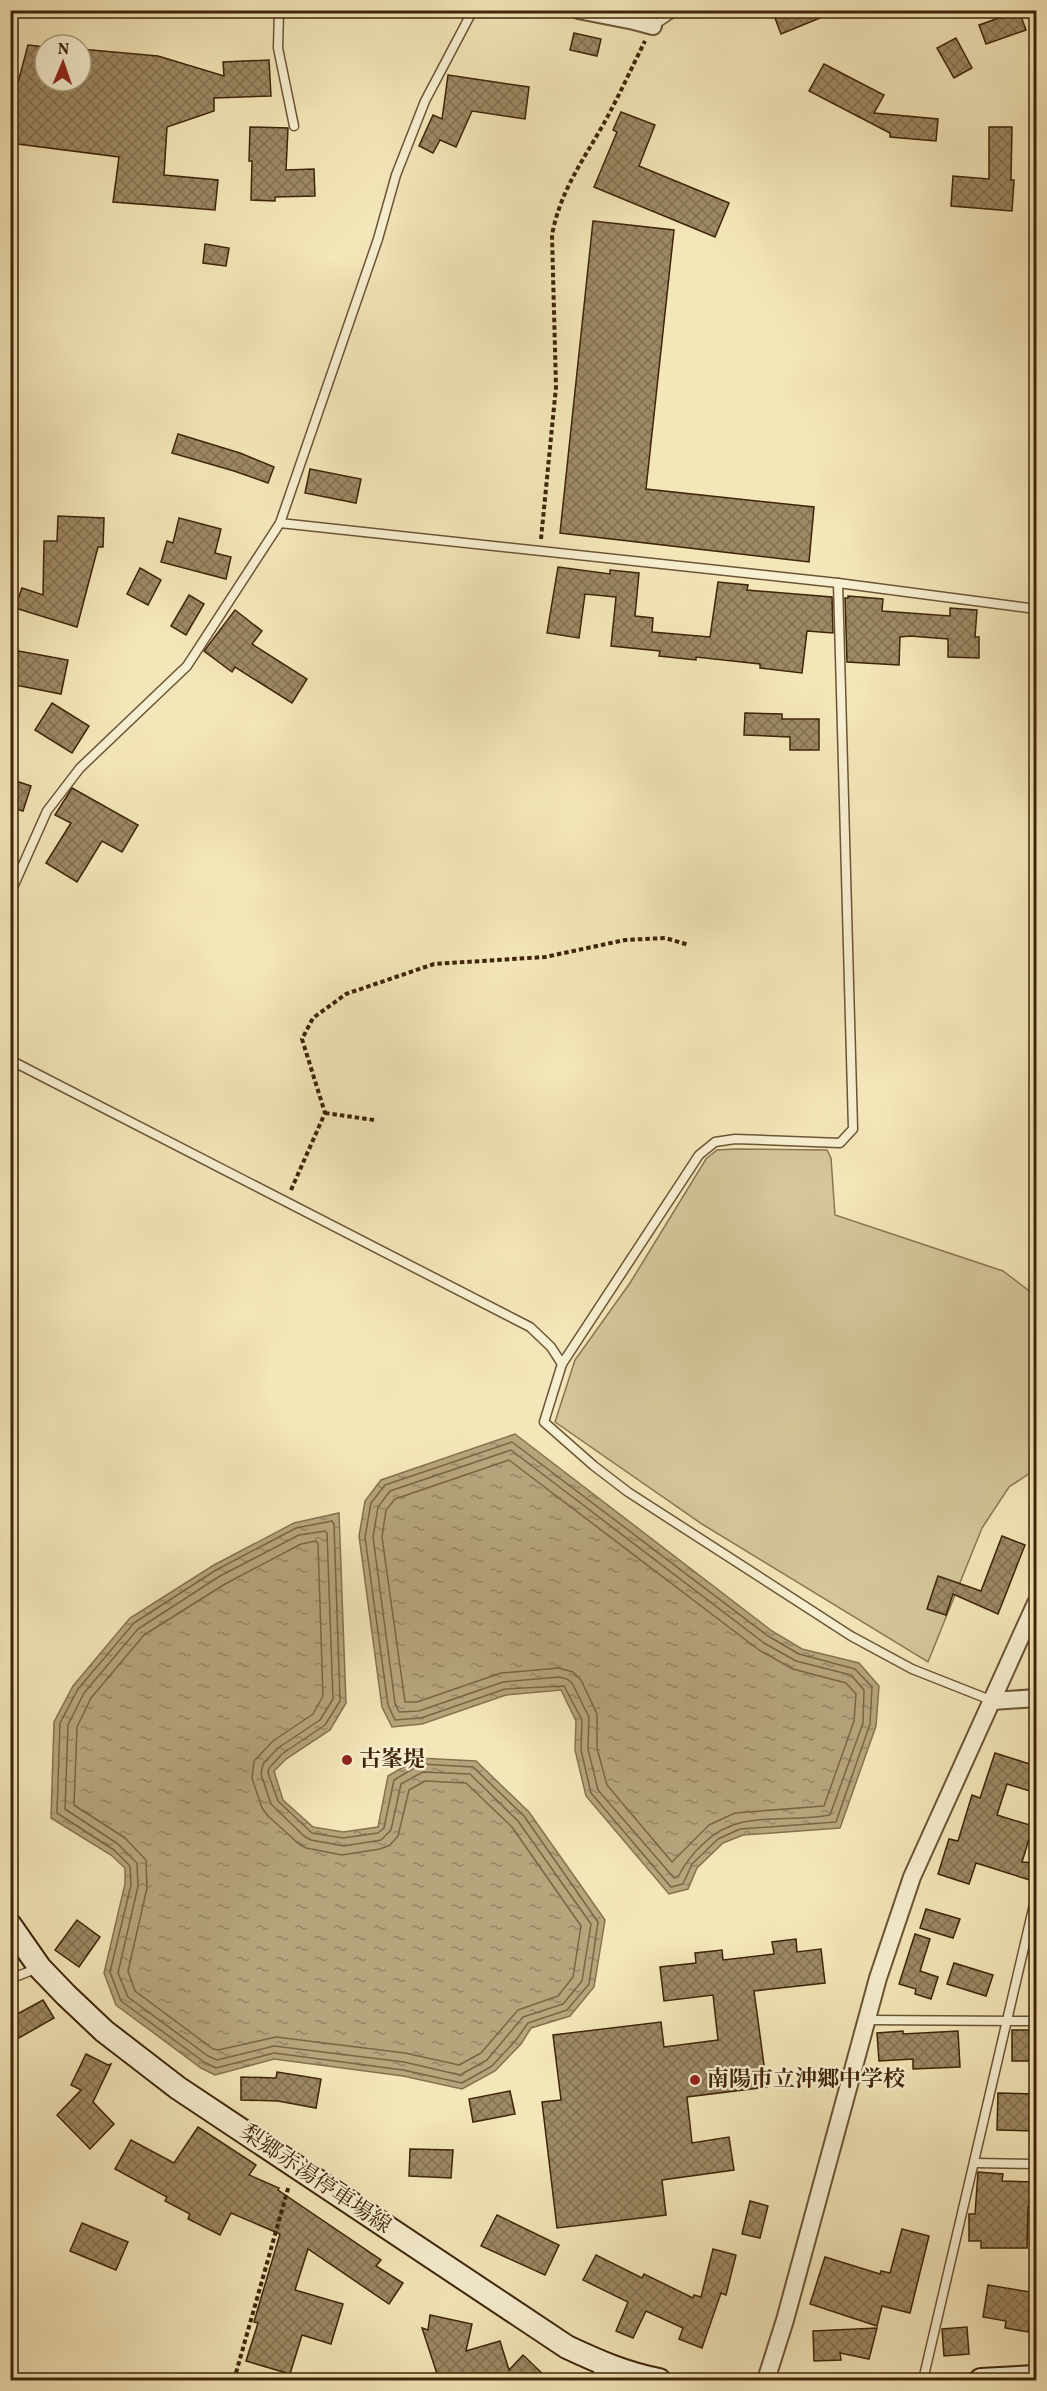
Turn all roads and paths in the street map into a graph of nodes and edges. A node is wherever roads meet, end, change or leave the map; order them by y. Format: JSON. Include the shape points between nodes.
{"nodes":[{"id":1,"x":279,"y":10,"type":"edge"},
{"id":2,"x":473,"y":10,"type":"edge"},
{"id":3,"x":578,"y":10,"type":"edge"},
{"id":4,"x":677,"y":10,"type":"edge"},
{"id":5,"x":652,"y":26,"type":"junction"},
{"id":6,"x":294,"y":126,"type":"dead end"},
{"id":7,"x":280,"y":523,"type":"junction"},
{"id":8,"x":539,"y":552,"type":"junction"},
{"id":9,"x":838,"y":582,"type":"junction"},
{"id":10,"x":1036,"y":609,"type":"edge"},
{"id":11,"x":10,"y":894,"type":"edge"},
{"id":12,"x":689,"y":945,"type":"dead end"},
{"id":13,"x":10,"y":1060,"type":"edge"},
{"id":14,"x":325,"y":1113,"type":"junction"},
{"id":15,"x":374,"y":1120,"type":"dead end"},
{"id":16,"x":286,"y":1202,"type":"junction"},
{"id":17,"x":10,"y":1241,"type":"edge"},
{"id":18,"x":10,"y":1256,"type":"edge"},
{"id":19,"x":562,"y":1364,"type":"junction"},
{"id":20,"x":1036,"y":1603,"type":"edge"},
{"id":21,"x":1036,"y":1698,"type":"edge"},
{"id":22,"x":993,"y":1701,"type":"junction"},
{"id":23,"x":1036,"y":1896,"type":"edge"},
{"id":24,"x":10,"y":1925,"type":"edge"},
{"id":25,"x":40,"y":1968,"type":"junction"},
{"id":26,"x":10,"y":1979,"type":"edge"},
{"id":27,"x":867,"y":2020,"type":"junction"},
{"id":28,"x":1008,"y":2021,"type":"junction"},
{"id":29,"x":1036,"y":2021,"type":"edge"},
{"id":30,"x":976,"y":2163,"type":"junction"},
{"id":31,"x":1036,"y":2164,"type":"edge"},
{"id":32,"x":294,"y":2168,"type":"junction"},
{"id":33,"x":599,"y":2373,"type":"edge"},
{"id":34,"x":1036,"y":2377,"type":"edge"},
{"id":35,"x":234,"y":2380,"type":"edge"},
{"id":36,"x":659,"y":2380,"type":"edge"},
{"id":37,"x":766,"y":2380,"type":"edge"},
{"id":38,"x":923,"y":2380,"type":"edge"},
{"id":39,"x":981,"y":2380,"type":"edge"}],
"edges":[{"from":1,"to":6,"type":"lane","via":[[278,48]]},
{"from":2,"to":7,"type":"lane","via":[[425,101],[396,175],[378,239]]},
{"from":3,"to":5,"type":"street"},
{"from":4,"to":5,"type":"lane"},
{"from":5,"to":8,"type":"path","via":[[604,124],[567,186],[556,216],[552,235],[556,387]]},
{"from":7,"to":8,"type":"lane"},
{"from":7,"to":11,"type":"lane","via":[[187,666],[80,768],[47,812]]},
{"from":8,"to":9,"type":"lane"},
{"from":9,"to":10,"type":"lane"},
{"from":9,"to":19,"type":"lane","via":[[853,1128],[840,1143],[735,1139],[715,1142],[699,1155]]},
{"from":12,"to":14,"type":"path","via":[[665,938],[625,940],[545,957],[434,964],[346,994],[313,1018],[302,1039]]},
{"from":13,"to":16,"type":"lane"},
{"from":14,"to":15,"type":"path"},
{"from":14,"to":16,"type":"path"},
{"from":16,"to":19,"type":"lane","via":[[530,1326]]},
{"from":17,"to":18,"type":"path"},
{"from":19,"to":22,"type":"lane","via":[[544,1422],[594,1466],[851,1636],[912,1670]]},
{"from":20,"to":22,"type":"street"},
{"from":21,"to":22,"type":"street"},
{"from":22,"to":27,"type":"street","via":[[912,1877]]},
{"from":23,"to":28,"type":"lane"},
{"from":24,"to":25,"type":"main road","name":"梨郷赤湯停車場線"},
{"from":25,"to":26,"type":"lane"},
{"from":25,"to":32,"type":"main road","name":"梨郷赤湯停車場線","via":[[113,2038]]},
{"from":27,"to":28,"type":"lane"},
{"from":27,"to":37,"type":"street"},
{"from":28,"to":29,"type":"lane"},
{"from":28,"to":30,"type":"lane"},
{"from":30,"to":31,"type":"lane"},
{"from":30,"to":38,"type":"lane"},
{"from":32,"to":33,"type":"main road","name":"梨郷赤湯停車場線","via":[[567,2347]]},
{"from":32,"to":35,"type":"path"},
{"from":33,"to":36,"type":"main road","name":"梨郷赤湯停車場線"},
{"from":34,"to":39,"type":"main road"}]}
